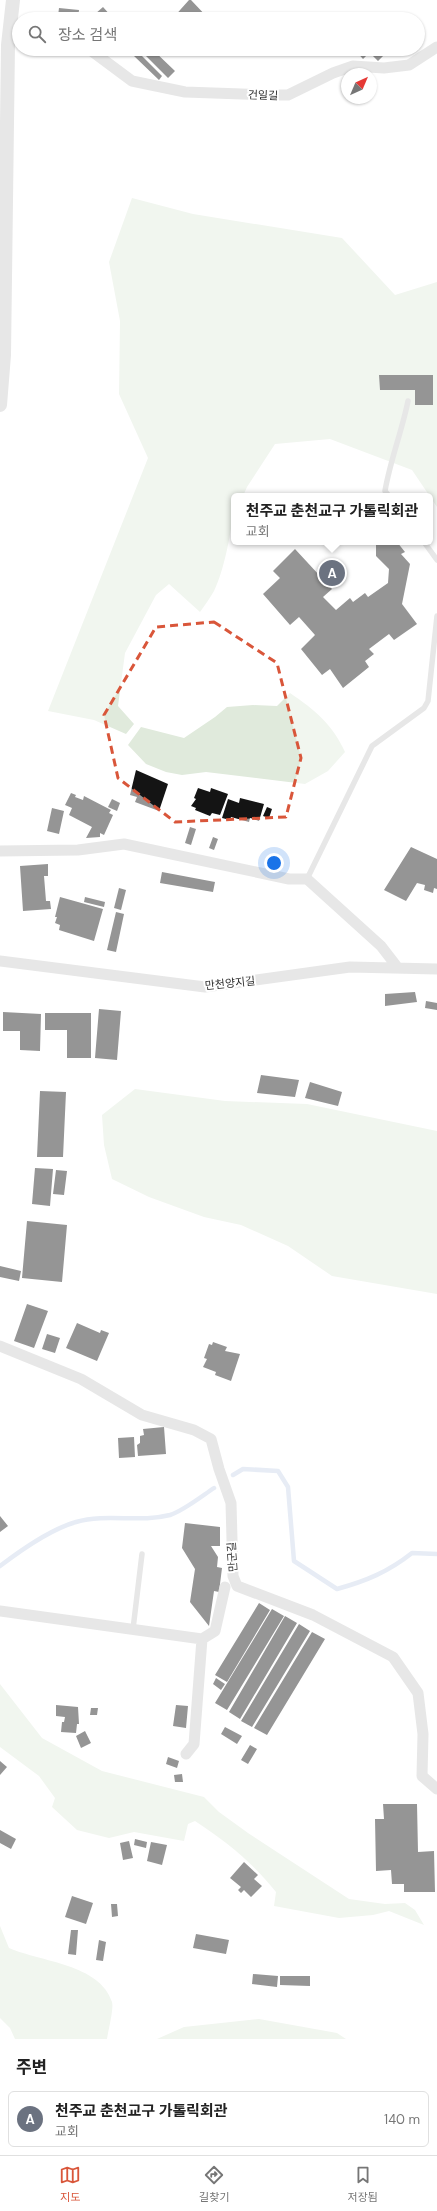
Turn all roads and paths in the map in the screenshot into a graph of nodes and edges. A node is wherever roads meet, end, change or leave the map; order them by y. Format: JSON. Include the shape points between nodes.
{"nodes":[{"id":1,"x":13,"y":0,"type":"edge"},
{"id":2,"x":14,"y":12,"type":"edge"},
{"id":3,"x":12,"y":30,"type":"edge"},
{"id":4,"x":437,"y":47,"type":"edge"},
{"id":5,"x":425,"y":55,"type":"edge"},
{"id":6,"x":98,"y":56,"type":"edge"},
{"id":7,"x":423,"y":56,"type":"edge"},
{"id":8,"x":408,"y":401,"type":"dead end"},
{"id":9,"x":0,"y":405,"type":"edge"},
{"id":10,"x":387,"y":493,"type":"edge"},
{"id":11,"x":426,"y":545,"type":"edge"},
{"id":12,"x":437,"y":560,"type":"edge"},
{"id":13,"x":437,"y":616,"type":"edge"},
{"id":14,"x":0,"y":851,"type":"edge"},
{"id":15,"x":307,"y":879,"type":"junction"},
{"id":16,"x":0,"y":961,"type":"edge"},
{"id":17,"x":398,"y":968,"type":"junction"},
{"id":18,"x":437,"y":969,"type":"edge"},
{"id":19,"x":0,"y":1346,"type":"edge"},
{"id":20,"x":142,"y":1554,"type":"dead end"},
{"id":21,"x":225,"y":1587,"type":"dead end"},
{"id":22,"x":0,"y":1611,"type":"edge"},
{"id":23,"x":134,"y":1628,"type":"junction"},
{"id":24,"x":202,"y":1639,"type":"junction"},
{"id":25,"x":186,"y":1754,"type":"dead end"},
{"id":26,"x":437,"y":1789,"type":"edge"}],
"edges":[{"from":1,"to":2,"type":"street"},
{"from":3,"to":9,"type":"street","via":[[8,45],[4,355]]},
{"from":4,"to":5,"type":"street","name":"건일길"},
{"from":6,"to":7,"type":"street","name":"건일길","via":[[132,81],[185,92],[273,96],[288,95],[353,66],[384,68],[409,65]]},
{"from":8,"to":10,"type":"lane","via":[[404,425],[388,476]]},
{"from":11,"to":12,"type":"lane"},
{"from":13,"to":15,"type":"lane","via":[[428,702],[424,708],[372,746]]},
{"from":14,"to":15,"type":"street","via":[[78,850],[124,844],[289,879]]},
{"from":15,"to":17,"type":"street","via":[[381,946]]},
{"from":16,"to":17,"type":"street","name":"만천양지길","via":[[205,987],[350,967]]},
{"from":17,"to":18,"type":"street","name":"만천양지길"},
{"from":19,"to":26,"type":"street","name":"만군길","via":[[81,1379],[142,1415],[194,1430],[211,1439],[218,1469],[231,1503],[233,1576],[238,1586],[313,1615],[393,1657],[418,1693],[423,1734],[422,1776]]},
{"from":20,"to":23,"type":"lane"},
{"from":21,"to":24,"type":"street","via":[[215,1631]]},
{"from":22,"to":23,"type":"street"},
{"from":23,"to":24,"type":"street"},
{"from":24,"to":25,"type":"street","via":[[194,1744]]}]}
